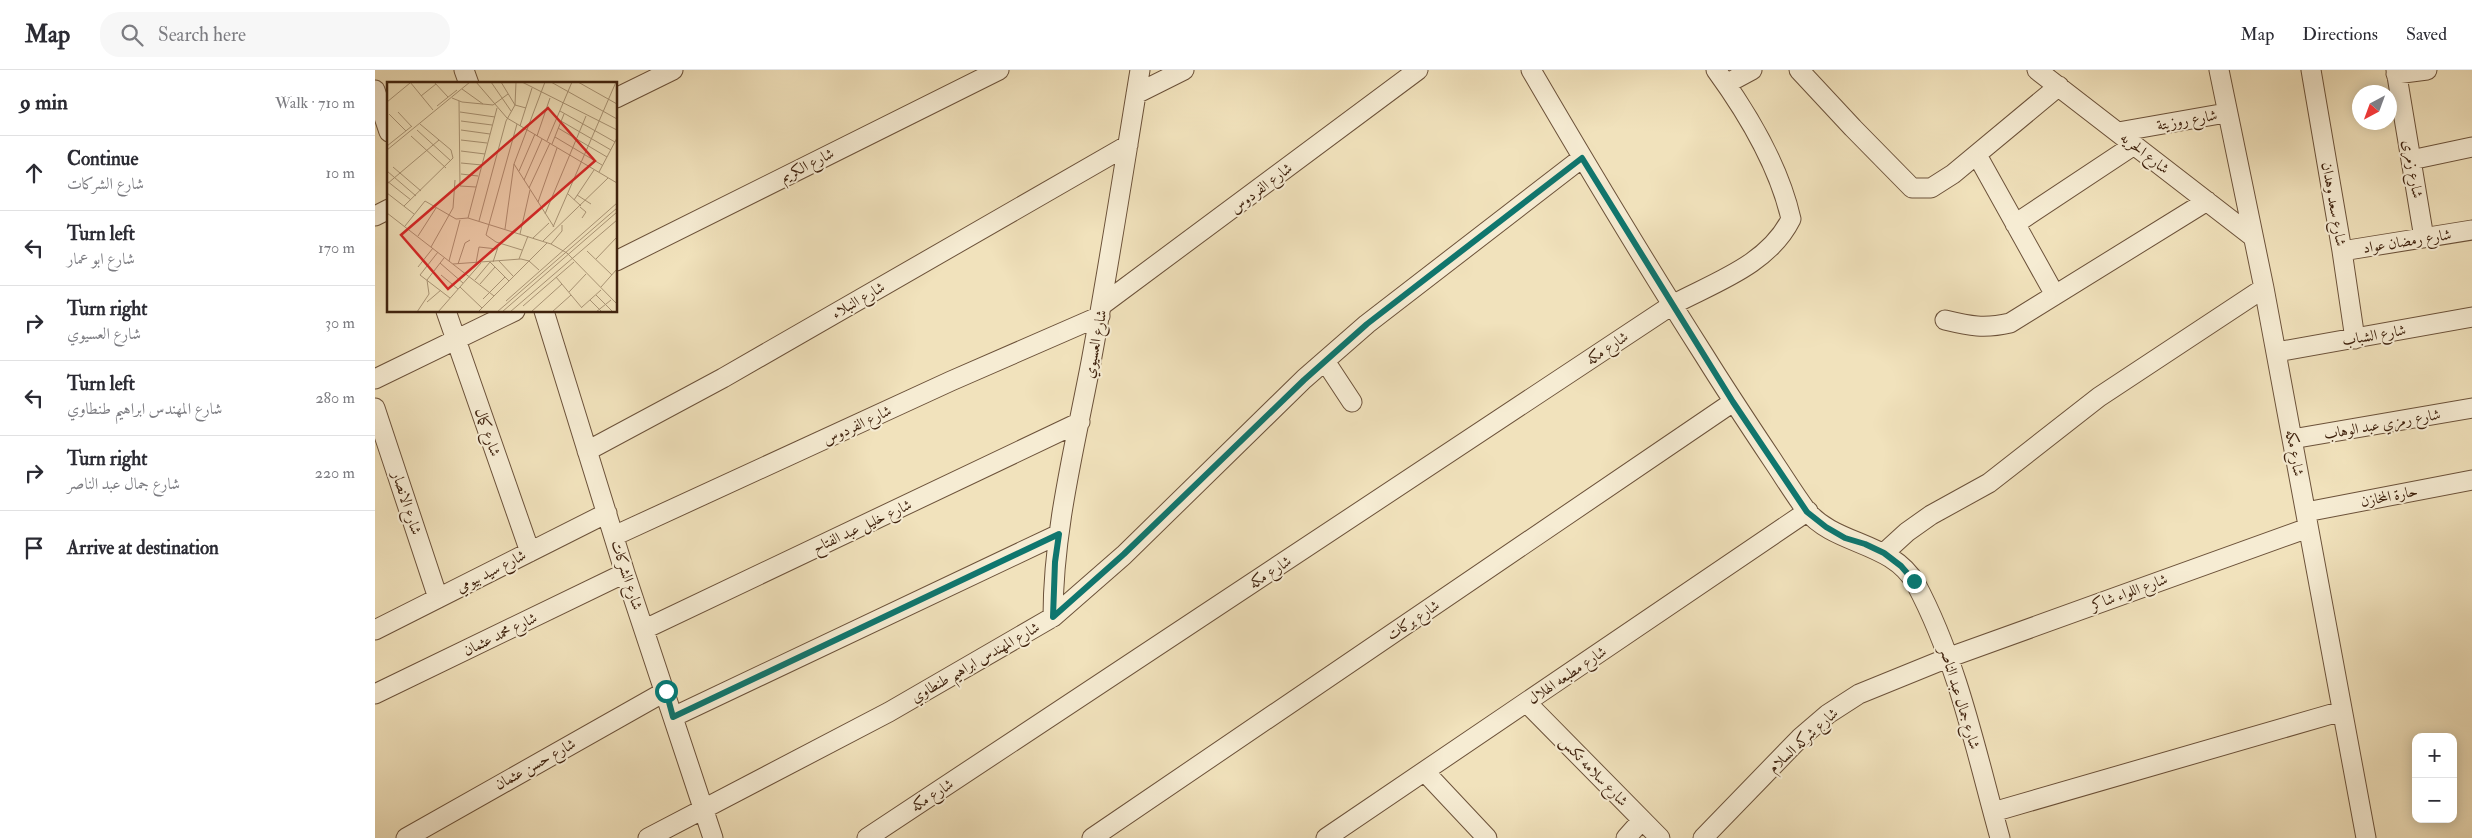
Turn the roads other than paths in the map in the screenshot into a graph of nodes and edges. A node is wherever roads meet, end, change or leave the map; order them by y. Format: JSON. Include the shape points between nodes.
{"nodes":[{"id":1,"x":464,"y":70,"type":"edge"},
{"id":2,"x":673,"y":70,"type":"edge"},
{"id":3,"x":999,"y":70,"type":"edge"},
{"id":4,"x":1140,"y":70,"type":"edge"},
{"id":5,"x":1184,"y":70,"type":"edge"},
{"id":6,"x":1418,"y":70,"type":"edge"},
{"id":7,"x":1531,"y":70,"type":"edge"},
{"id":8,"x":1752,"y":70,"type":"edge"},
{"id":9,"x":1799,"y":70,"type":"edge"},
{"id":10,"x":2037,"y":70,"type":"edge"},
{"id":11,"x":2219,"y":70,"type":"edge"},
{"id":12,"x":2311,"y":70,"type":"edge"},
{"id":13,"x":2427,"y":70,"type":"edge"},
{"id":14,"x":2396,"y":72,"type":"edge"},
{"id":15,"x":1721,"y":77,"type":"edge"},
{"id":16,"x":468,"y":82,"type":"edge"},
{"id":17,"x":2059,"y":86,"type":"junction"},
{"id":18,"x":375,"y":90,"type":"edge"},
{"id":19,"x":1136,"y":94,"type":"junction"},
{"id":20,"x":617,"y":98,"type":"edge"},
{"id":21,"x":2227,"y":113,"type":"junction"},
{"id":22,"x":387,"y":126,"type":"edge"},
{"id":23,"x":2118,"y":132,"type":"junction"},
{"id":24,"x":1128,"y":145,"type":"junction"},
{"id":25,"x":2134,"y":145,"type":"junction"},
{"id":26,"x":2472,"y":147,"type":"edge"},
{"id":27,"x":1977,"y":155,"type":"junction"},
{"id":28,"x":1582,"y":158,"type":"junction"},
{"id":29,"x":2411,"y":160,"type":"junction"},
{"id":30,"x":2207,"y":201,"type":"junction"},
{"id":31,"x":387,"y":210,"type":"edge"},
{"id":32,"x":375,"y":216,"type":"edge"},
{"id":33,"x":2015,"y":224,"type":"junction"},
{"id":34,"x":2472,"y":230,"type":"edge"},
{"id":35,"x":2253,"y":237,"type":"junction"},
{"id":36,"x":2425,"y":238,"type":"junction"},
{"id":37,"x":2343,"y":251,"type":"junction"},
{"id":38,"x":617,"y":261,"type":"edge"},
{"id":39,"x":2264,"y":288,"type":"junction"},
{"id":40,"x":2055,"y":295,"type":"junction"},
{"id":41,"x":1672,"y":305,"type":"junction"},
{"id":42,"x":1101,"y":310,"type":"junction"},
{"id":43,"x":446,"y":312,"type":"edge"},
{"id":44,"x":513,"y":312,"type":"edge"},
{"id":45,"x":543,"y":312,"type":"edge"},
{"id":46,"x":2472,"y":317,"type":"edge"},
{"id":47,"x":1945,"y":320,"type":"dead end"},
{"id":48,"x":2355,"y":339,"type":"junction"},
{"id":49,"x":455,"y":340,"type":"junction"},
{"id":50,"x":2277,"y":352,"type":"junction"},
{"id":51,"x":1325,"y":361,"type":"junction"},
{"id":52,"x":375,"y":379,"type":"edge"},
{"id":53,"x":1352,"y":402,"type":"dead end"},
{"id":54,"x":1733,"y":402,"type":"junction"},
{"id":55,"x":375,"y":408,"type":"edge"},
{"id":56,"x":2472,"y":408,"type":"edge"},
{"id":57,"x":1080,"y":422,"type":"junction"},
{"id":58,"x":2292,"y":439,"type":"junction"},
{"id":59,"x":587,"y":451,"type":"junction"},
{"id":60,"x":2472,"y":480,"type":"edge"},
{"id":61,"x":1807,"y":512,"type":"junction"},
{"id":62,"x":607,"y":513,"type":"junction"},
{"id":63,"x":2307,"y":520,"type":"junction"},
{"id":64,"x":1059,"y":534,"type":"junction"},
{"id":65,"x":614,"y":536,"type":"junction"},
{"id":66,"x":530,"y":552,"type":"junction"},
{"id":67,"x":1884,"y":553,"type":"junction"},
{"id":68,"x":625,"y":574,"type":"junction"},
{"id":69,"x":438,"y":598,"type":"junction"},
{"id":70,"x":1053,"y":617,"type":"junction"},
{"id":71,"x":645,"y":629,"type":"junction"},
{"id":72,"x":375,"y":630,"type":"edge"},
{"id":73,"x":1950,"y":657,"type":"junction"},
{"id":74,"x":666,"y":691,"type":"junction"},
{"id":75,"x":375,"y":694,"type":"edge"},
{"id":76,"x":1527,"y":702,"type":"junction"},
{"id":77,"x":2342,"y":711,"type":"junction"},
{"id":78,"x":673,"y":717,"type":"junction"},
{"id":79,"x":1425,"y":772,"type":"junction"},
{"id":80,"x":702,"y":809,"type":"junction"},
{"id":81,"x":1993,"y":812,"type":"junction"},
{"id":82,"x":1642,"y":820,"type":"junction"},
{"id":83,"x":406,"y":838,"type":"edge"},
{"id":84,"x":648,"y":838,"type":"edge"},
{"id":85,"x":713,"y":838,"type":"edge"},
{"id":86,"x":867,"y":838,"type":"edge"},
{"id":87,"x":1093,"y":838,"type":"edge"},
{"id":88,"x":1326,"y":838,"type":"edge"},
{"id":89,"x":1487,"y":838,"type":"edge"},
{"id":90,"x":1626,"y":838,"type":"edge"},
{"id":91,"x":1660,"y":838,"type":"edge"},
{"id":92,"x":1703,"y":838,"type":"edge"},
{"id":93,"x":2000,"y":838,"type":"edge"},
{"id":94,"x":2366,"y":838,"type":"edge"}],
"edges":[{"from":1,"to":16,"type":"street"},
{"from":2,"to":20,"type":"street"},
{"from":3,"to":38,"type":"street","name":"شارع الكريم"},
{"from":4,"to":19,"type":"street","name":"شارع العسيوي"},
{"from":5,"to":19,"type":"street"},
{"from":6,"to":42,"type":"street","name":"شارع الفردوس"},
{"from":7,"to":28,"type":"street","name":"شارع جمال عبد الناصر"},
{"from":8,"to":15,"type":"street"},
{"from":9,"to":27,"type":"street","via":[[1912,188],[1931,188]]},
{"from":10,"to":17,"type":"street","name":"شارع الحريه"},
{"from":11,"to":21,"type":"street","name":"شارع مكه"},
{"from":12,"to":37,"type":"street","name":"شارع سعد وهدان"},
{"from":13,"to":14,"type":"street"},
{"from":14,"to":29,"type":"street","name":"شارع زمرى"},
{"from":15,"to":41,"type":"street","name":"شارع مكه","via":[[1749,119],[1785,195],[1791,219],[1778,241],[1750,264]]},
{"from":17,"to":23,"type":"street","name":"شارع الحريه"},
{"from":17,"to":27,"type":"street"},
{"from":18,"to":22,"type":"street"},
{"from":19,"to":24,"type":"street","name":"شارع العسيوي"},
{"from":21,"to":23,"type":"street","name":"شارع روزيتة"},
{"from":21,"to":35,"type":"street","name":"شارع مكه"},
{"from":23,"to":25,"type":"street","name":"شارع الحريه"},
{"from":24,"to":42,"type":"street","name":"شارع العسيوي"},
{"from":24,"to":59,"type":"street","name":"شارع النبلاء","via":[[732,373]]},
{"from":25,"to":30,"type":"street","name":"شارع الحريه"},
{"from":25,"to":33,"type":"street"},
{"from":26,"to":29,"type":"street"},
{"from":27,"to":33,"type":"street"},
{"from":28,"to":41,"type":"street","name":"شارع جمال عبد الناصر"},
{"from":28,"to":51,"type":"street","name":"شارع المهندس ابراهيم طنطاوي","via":[[1367,324]]},
{"from":29,"to":36,"type":"street","name":"شارع زمرى"},
{"from":30,"to":35,"type":"street","name":"شارع الحريه"},
{"from":30,"to":40,"type":"street"},
{"from":31,"to":32,"type":"street"},
{"from":33,"to":40,"type":"street"},
{"from":34,"to":36,"type":"street","name":"شارع رمضان عواد"},
{"from":35,"to":39,"type":"street","name":"شارع مكه"},
{"from":36,"to":37,"type":"street","name":"شارع رمضان عواد"},
{"from":37,"to":48,"type":"street","name":"شارع سعد وهدان"},
{"from":39,"to":50,"type":"street","name":"شارع مكه"},
{"from":39,"to":67,"type":"street","via":[[2099,397],[1989,483],[1923,521]]},
{"from":40,"to":47,"type":"street","via":[[2010,323],[1993,327],[1973,327]]},
{"from":41,"to":54,"type":"street","name":"شارع جمال عبد الناصر"},
{"from":41,"to":86,"type":"street","name":"شارع مكه"},
{"from":42,"to":57,"type":"street","name":"شارع العسيوي"},
{"from":42,"to":65,"type":"street","name":"شارع الفردوس"},
{"from":43,"to":49,"type":"street","name":"شارع كمال"},
{"from":44,"to":49,"type":"street"},
{"from":45,"to":59,"type":"street","name":"شارع الشركات"},
{"from":46,"to":48,"type":"street","name":"شارع الشباب"},
{"from":48,"to":50,"type":"street","name":"شارع الشباب"},
{"from":49,"to":52,"type":"street"},
{"from":49,"to":66,"type":"street","name":"شارع كمال"},
{"from":50,"to":58,"type":"street","name":"شارع مكه"},
{"from":51,"to":53,"type":"street"},
{"from":51,"to":70,"type":"street","name":"شارع المهندس ابراهيم طنطاوي","via":[[1124,554]]},
{"from":54,"to":61,"type":"street","name":"شارع جمال عبد الناصر"},
{"from":54,"to":87,"type":"street","name":"شارع بركات"},
{"from":55,"to":69,"type":"street","name":"شارع الانصار"},
{"from":56,"to":58,"type":"street","name":"شارع رمزي عبد الوهاب"},
{"from":57,"to":64,"type":"street","name":"شارع العسيوي"},
{"from":57,"to":71,"type":"street","name":"شارع خليل عبد الفتاح"},
{"from":58,"to":63,"type":"street","name":"شارع مكه"},
{"from":59,"to":62,"type":"street","name":"شارع الشركات"},
{"from":60,"to":63,"type":"street","name":"حارة المخازن"},
{"from":61,"to":67,"type":"street","name":"شارع جمال عبد الناصر","via":[[1845,538]]},
{"from":61,"to":76,"type":"street","name":"شارع مطبعه الهلال"},
{"from":62,"to":65,"type":"street","name":"شارع الشركات"},
{"from":62,"to":66,"type":"street","name":"شارع سيد بيومي"},
{"from":63,"to":73,"type":"street","name":"شارع اللواء شاكر"},
{"from":63,"to":77,"type":"street","name":"شارع مكه"},
{"from":64,"to":70,"type":"street","name":"شارع العسيوي"},
{"from":64,"to":78,"type":"street"},
{"from":65,"to":68,"type":"street","name":"شارع الشركات"},
{"from":66,"to":69,"type":"street","name":"شارع سيد بيومي"},
{"from":67,"to":73,"type":"street","name":"شارع جمال عبد الناصر","via":[[1914,581]]},
{"from":68,"to":71,"type":"street","name":"شارع الشركات"},
{"from":68,"to":75,"type":"street","name":"شارع محمد عثمان"},
{"from":69,"to":72,"type":"street","name":"شارع سيد بيومي"},
{"from":70,"to":80,"type":"street","name":"شارع المهندس ابراهيم طنطاوي","via":[[889,712]]},
{"from":71,"to":74,"type":"street","name":"شارع الشركات"},
{"from":73,"to":81,"type":"street","name":"شارع جمال عبد الناصر"},
{"from":73,"to":92,"type":"street","name":"شارع شركه السلام","via":[[1859,694],[1828,714],[1800,738]]},
{"from":74,"to":78,"type":"street","name":"شارع الشركات"},
{"from":74,"to":83,"type":"street","name":"شارع حسن عثمان"},
{"from":76,"to":79,"type":"street","name":"شارع مطبعه الهلال"},
{"from":76,"to":82,"type":"street","name":"شارع سلامه تكس"},
{"from":77,"to":81,"type":"street"},
{"from":77,"to":94,"type":"street","name":"شارع مكه"},
{"from":78,"to":80,"type":"street","name":"شارع الشركات"},
{"from":79,"to":88,"type":"street","name":"شارع مطبعه الهلال"},
{"from":79,"to":89,"type":"street"},
{"from":80,"to":84,"type":"street","name":"شارع المهندس ابراهيم طنطاوي"},
{"from":80,"to":85,"type":"street","name":"شارع الشركات"},
{"from":81,"to":93,"type":"street","name":"شارع جمال عبد الناصر"},
{"from":82,"to":90,"type":"street"},
{"from":82,"to":91,"type":"street","name":"شارع سلامه تكس"}]}
